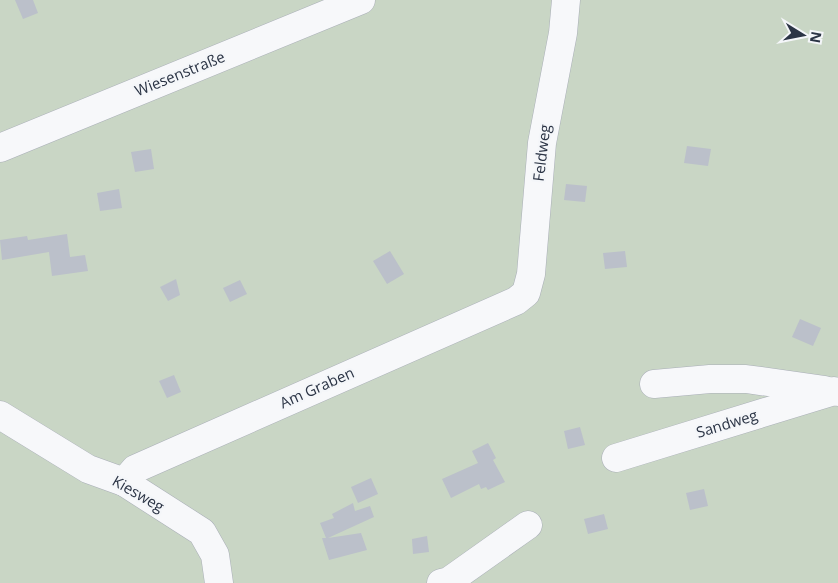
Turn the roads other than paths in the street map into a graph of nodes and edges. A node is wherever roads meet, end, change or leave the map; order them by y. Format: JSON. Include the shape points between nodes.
{"nodes":[{"id":1,"x":361,"y":0,"type":"edge"},
{"id":2,"x":566,"y":0,"type":"edge"},
{"id":3,"x":0,"y":148,"type":"edge"},
{"id":4,"x":516,"y":301,"type":"joint"},
{"id":5,"x":654,"y":384,"type":"dead end"},
{"id":6,"x":836,"y":391,"type":"edge"},
{"id":7,"x":0,"y":415,"type":"edge"},
{"id":8,"x":616,"y":458,"type":"dead end"},
{"id":9,"x":124,"y":482,"type":"junction"},
{"id":10,"x":528,"y":525,"type":"dead end"},
{"id":11,"x":219,"y":583,"type":"edge"},
{"id":12,"x":442,"y":583,"type":"edge"}],
"edges":[{"from":1,"to":3,"type":"lane","name":"Wiesenstraße"},
{"from":2,"to":4,"type":"lane","name":"Feldweg","via":[[563,33],[542,143],[531,274],[526,293]]},
{"from":4,"to":9,"type":"lane","name":"Am Graben","via":[[135,469]]},
{"from":5,"to":6,"type":"lane","via":[[746,379]]},
{"from":6,"to":8,"type":"lane","name":"Sandweg"},
{"from":7,"to":9,"type":"lane","name":"Kiesweg","via":[[88,469]]},
{"from":9,"to":11,"type":"lane","name":"Kiesweg","via":[[202,532],[215,555]]},
{"from":10,"to":12,"type":"lane"}]}
